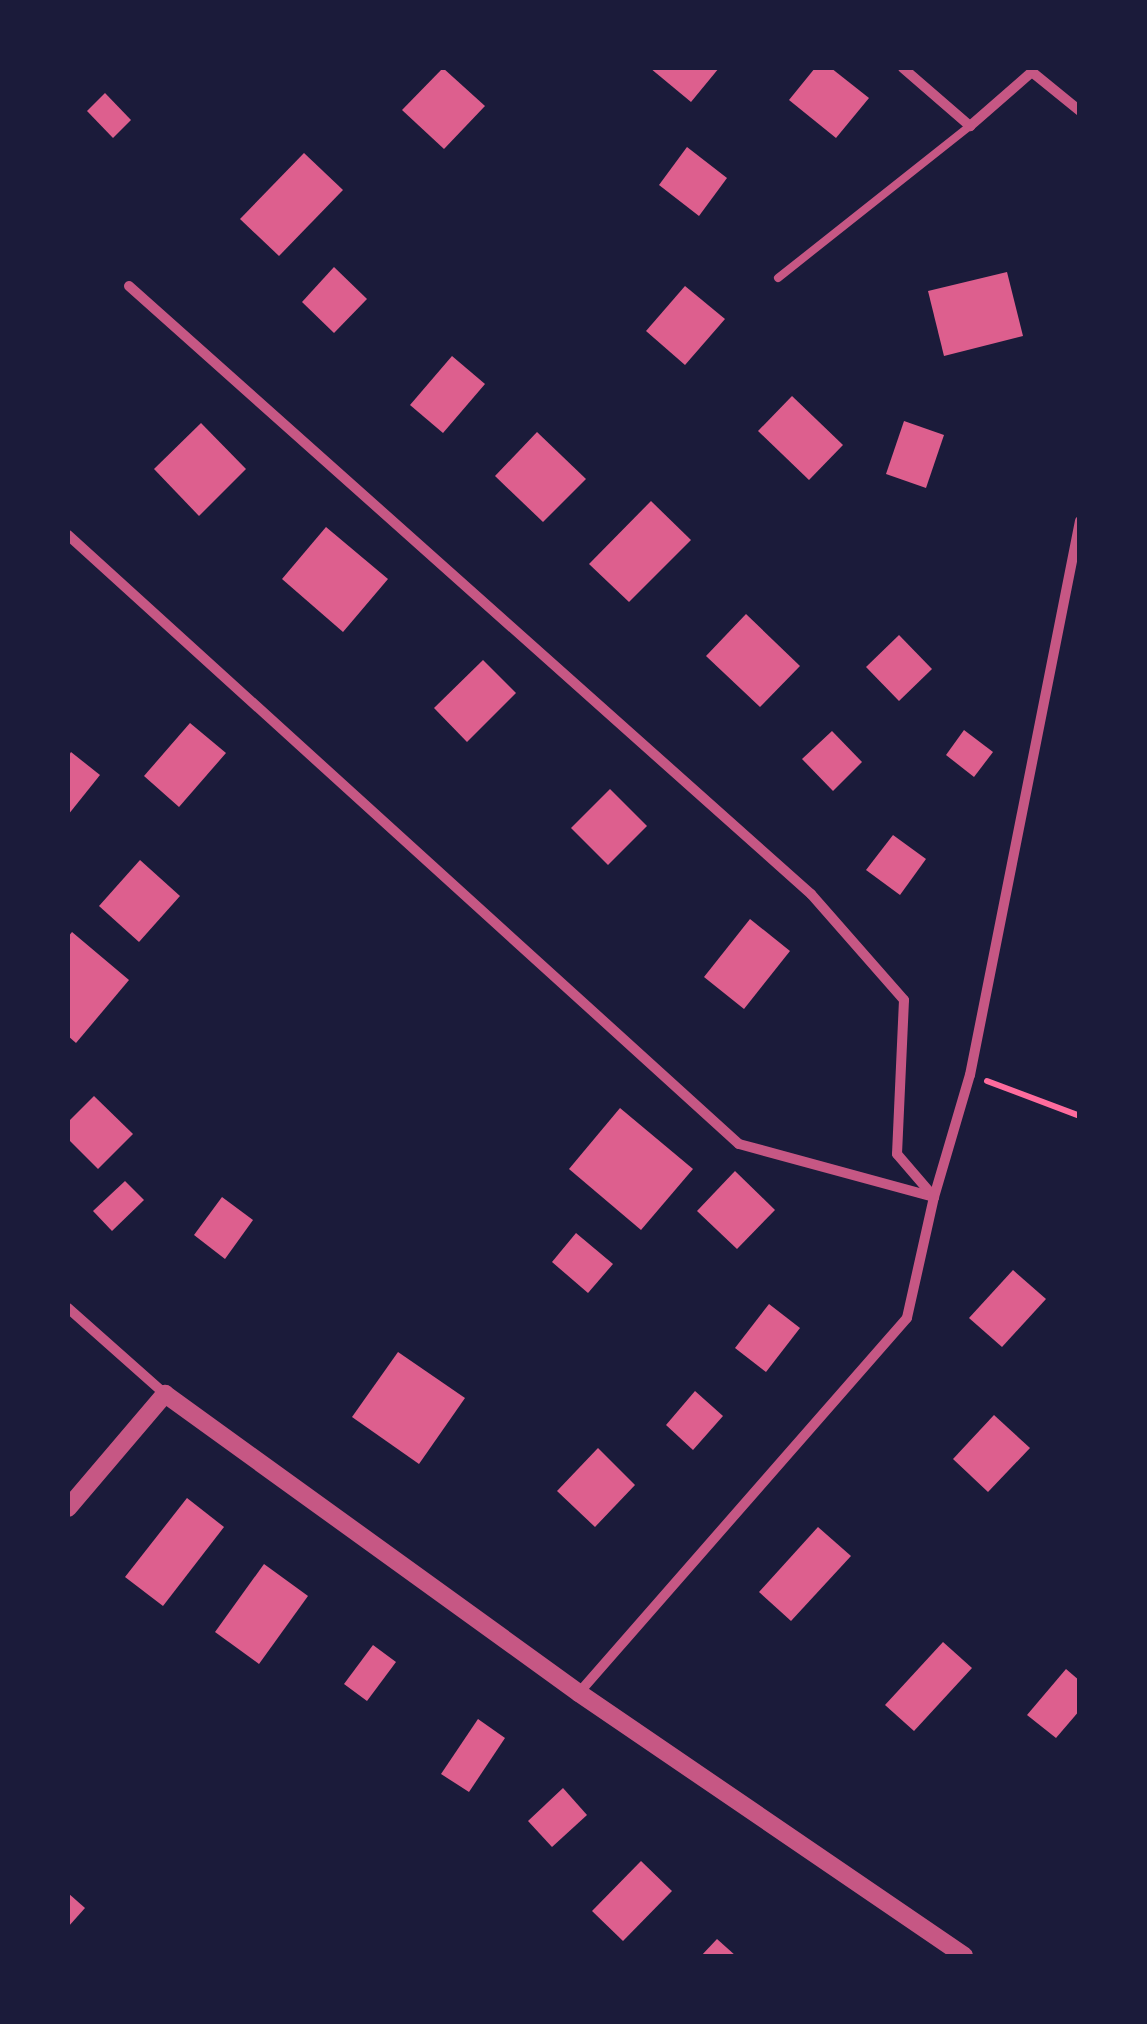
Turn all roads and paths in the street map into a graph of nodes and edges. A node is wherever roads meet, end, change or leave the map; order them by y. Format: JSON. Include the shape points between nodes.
{"nodes":[{"id":1,"x":903,"y":68,"type":"edge"},
{"id":2,"x":1034,"y":70,"type":"edge"},
{"id":3,"x":1080,"y":111,"type":"edge"},
{"id":4,"x":970,"y":126,"type":"junction"},
{"id":5,"x":778,"y":278,"type":"dead end"},
{"id":6,"x":129,"y":286,"type":"dead end"},
{"id":7,"x":1080,"y":521,"type":"edge"},
{"id":8,"x":68,"y":534,"type":"edge"},
{"id":9,"x":970,"y":1075,"type":"junction"},
{"id":10,"x":1080,"y":1116,"type":"edge"},
{"id":11,"x":934,"y":1197,"type":"junction"},
{"id":12,"x":68,"y":1308,"type":"edge"},
{"id":13,"x":165,"y":1394,"type":"junction"},
{"id":14,"x":68,"y":1508,"type":"edge"},
{"id":15,"x":579,"y":1693,"type":"junction"},
{"id":16,"x":964,"y":1956,"type":"edge"}],
"edges":[{"from":1,"to":4,"type":"street"},
{"from":2,"to":3,"type":"street"},
{"from":2,"to":4,"type":"street"},
{"from":4,"to":5,"type":"lane"},
{"from":6,"to":11,"type":"street","via":[[810,894],[846,934],[904,1000],[897,1154]]},
{"from":7,"to":9,"type":"street"},
{"from":8,"to":11,"type":"street","via":[[738,1144]]},
{"from":9,"to":10,"type":"path"},
{"from":9,"to":11,"type":"street"},
{"from":11,"to":15,"type":"street","via":[[907,1318]]},
{"from":12,"to":13,"type":"street"},
{"from":13,"to":14,"type":"street"},
{"from":13,"to":15,"type":"street"},
{"from":15,"to":16,"type":"street"}]}
